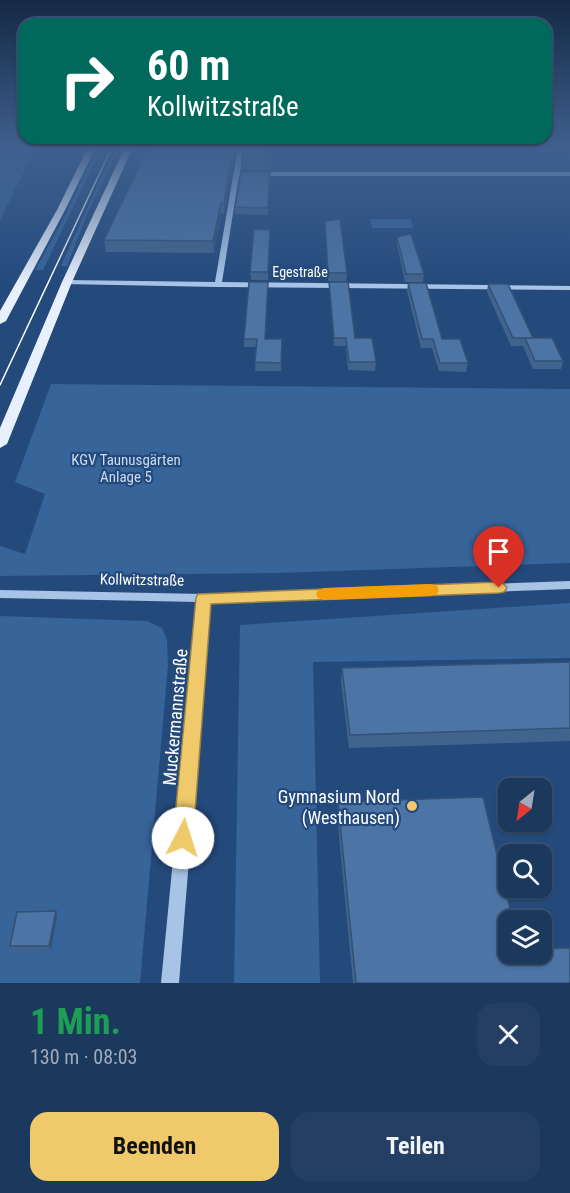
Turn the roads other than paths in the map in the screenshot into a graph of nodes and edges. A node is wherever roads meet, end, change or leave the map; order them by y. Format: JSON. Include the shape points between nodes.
{"nodes":[{"id":1,"x":69,"y":193,"type":"edge"},
{"id":2,"x":108,"y":193,"type":"edge"},
{"id":3,"x":235,"y":193,"type":"edge"},
{"id":4,"x":67,"y":282,"type":"junction"},
{"id":5,"x":218,"y":285,"type":"junction"},
{"id":6,"x":570,"y":288,"type":"edge"},
{"id":7,"x":10,"y":302,"type":"junction"},
{"id":8,"x":0,"y":307,"type":"edge"},
{"id":9,"x":0,"y":321,"type":"edge"},
{"id":10,"x":0,"y":444,"type":"edge"},
{"id":11,"x":570,"y":585,"type":"edge"},
{"id":12,"x":0,"y":594,"type":"edge"},
{"id":13,"x":204,"y":598,"type":"junction"},
{"id":14,"x":170,"y":983,"type":"edge"}],
"edges":[{"from":1,"to":7,"type":"main road"},
{"from":2,"to":4,"type":"main road"},
{"from":3,"to":5,"type":"street"},
{"from":4,"to":5,"type":"street","name":"Egestraße"},
{"from":4,"to":10,"type":"main road"},
{"from":5,"to":6,"type":"street","name":"Egestraße"},
{"from":7,"to":8,"type":"street"},
{"from":7,"to":9,"type":"main road"},
{"from":11,"to":13,"type":"street","name":"Kollwitzstraße"},
{"from":12,"to":13,"type":"street","name":"Kollwitzstraße"},
{"from":13,"to":14,"type":"street","name":"Muckermannstraße"}]}
